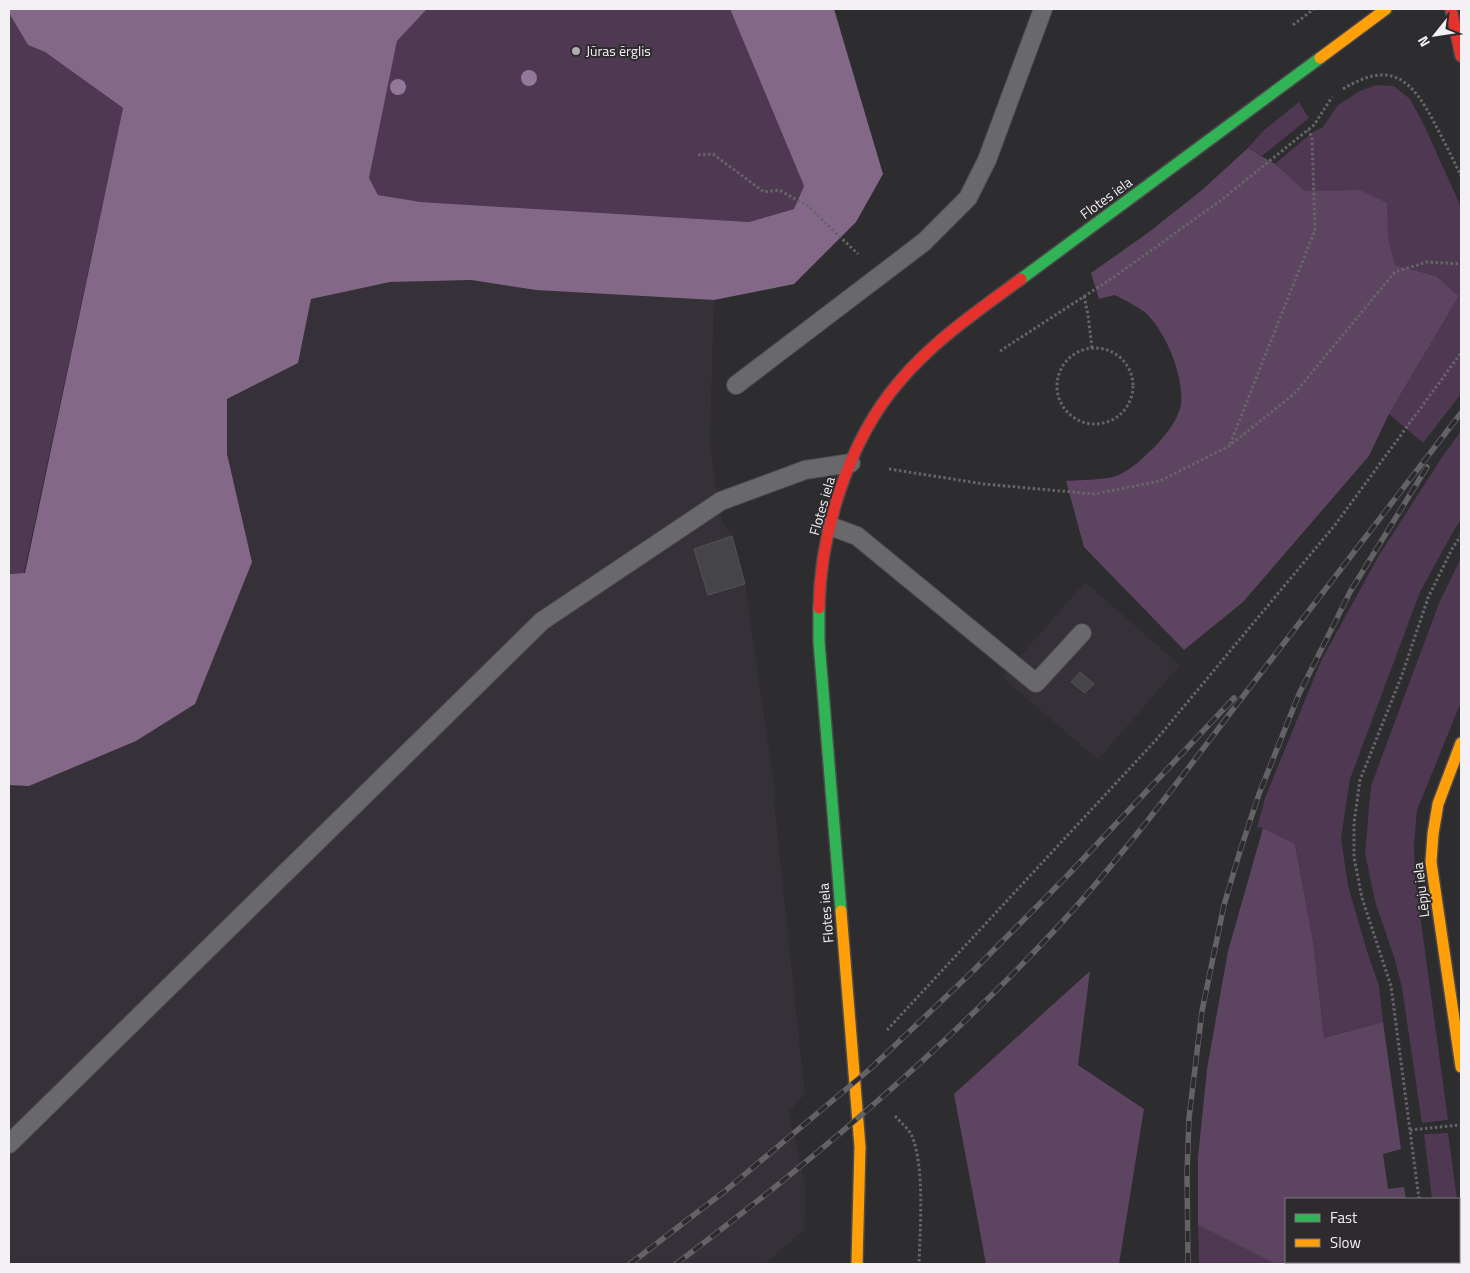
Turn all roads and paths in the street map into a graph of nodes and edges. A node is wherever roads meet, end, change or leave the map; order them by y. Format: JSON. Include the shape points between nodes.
{"nodes":[{"id":1,"x":1043,"y":9,"type":"edge"},
{"id":2,"x":1314,"y":9,"type":"edge"},
{"id":3,"x":1386,"y":9,"type":"edge"},
{"id":4,"x":1451,"y":9,"type":"edge"},
{"id":5,"x":1293,"y":25,"type":"dead end"},
{"id":6,"x":1461,"y":56,"type":"edge"},
{"id":7,"x":1308,"y":130,"type":"junction"},
{"id":8,"x":698,"y":155,"type":"dead end"},
{"id":9,"x":1461,"y":176,"type":"edge"},
{"id":10,"x":845,"y":241,"type":"dead end"},
{"id":11,"x":1461,"y":264,"type":"edge"},
{"id":12,"x":1084,"y":296,"type":"junction"},
{"id":13,"x":1092,"y":348,"type":"junction"},
{"id":14,"x":1000,"y":351,"type":"dead end"},
{"id":15,"x":1461,"y":353,"type":"edge"},
{"id":16,"x":736,"y":385,"type":"dead end"},
{"id":17,"x":1230,"y":446,"type":"junction"},
{"id":18,"x":851,"y":463,"type":"junction"},
{"id":19,"x":830,"y":526,"type":"junction"},
{"id":20,"x":1082,"y":633,"type":"dead end"},
{"id":21,"x":1461,"y":743,"type":"edge"},
{"id":22,"x":885,"y":1032,"type":"dead end"},
{"id":23,"x":1461,"y":1067,"type":"edge"},
{"id":24,"x":858,"y":1118,"type":"junction"},
{"id":25,"x":1461,"y":1124,"type":"edge"},
{"id":26,"x":1410,"y":1130,"type":"dead end"},
{"id":27,"x":9,"y":1144,"type":"edge"},
{"id":28,"x":857,"y":1264,"type":"edge"},
{"id":29,"x":918,"y":1264,"type":"edge"}],
"edges":[{"from":1,"to":16,"type":"lane","via":[[987,160],[968,198],[924,242]]},
{"from":2,"to":5,"type":"path"},
{"from":3,"to":18,"type":"street","name":"Flotes iela","via":[[930,349],[898,383],[871,422]]},
{"from":4,"to":6,"type":"street"},
{"from":7,"to":9,"type":"path","via":[[1331,98],[1355,81],[1384,74],[1401,79],[1415,91],[1427,109]]},
{"from":7,"to":12,"type":"path","via":[[1220,201]]},
{"from":7,"to":17,"type":"path","via":[[1312,137],[1315,230]]},
{"from":8,"to":10,"type":"path","via":[[713,154],[764,192],[779,190],[808,206]]},
{"from":11,"to":17,"type":"path","via":[[1427,262],[1395,272],[1294,394]]},
{"from":12,"to":13,"type":"path"},
{"from":12,"to":14,"type":"path"},
{"from":13,"to":13,"type":"path","via":[[1075,354],[1065,364],[1059,375],[1058,388],[1067,412],[1087,424],[1100,424],[1121,414],[1133,394],[1133,382],[1130,370],[1122,360],[1112,352]]},
{"from":15,"to":22,"type":"path","via":[[1335,525],[1156,740]]},
{"from":17,"to":18,"type":"path","via":[[1160,481],[1094,494],[984,484]]},
{"from":18,"to":19,"type":"street","name":"Flotes iela"},
{"from":18,"to":27,"type":"lane","via":[[805,470],[721,501],[542,622]]},
{"from":19,"to":20,"type":"lane","via":[[857,536],[1036,683]]},
{"from":19,"to":24,"type":"street","name":"Flotes iela","via":[[821,575],[819,642]]},
{"from":21,"to":23,"type":"street","name":"Lēpju iela","via":[[1438,804],[1431,862]]},
{"from":24,"to":28,"type":"street","name":"Flotes iela"},
{"from":24,"to":29,"type":"path","via":[[887,1106],[912,1135],[919,1164],[921,1222]]},
{"from":25,"to":26,"type":"path"}]}
